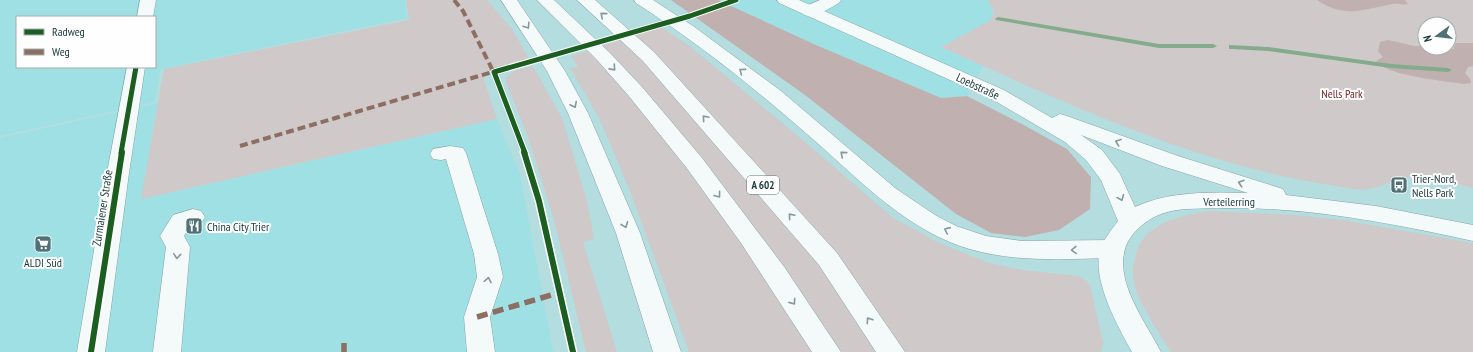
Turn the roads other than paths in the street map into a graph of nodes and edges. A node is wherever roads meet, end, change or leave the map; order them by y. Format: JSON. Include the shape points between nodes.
{"nodes":[{"id":1,"x":148,"y":0,"type":"edge"},
{"id":2,"x":509,"y":0,"type":"edge"},
{"id":3,"x":545,"y":0,"type":"edge"},
{"id":4,"x":586,"y":0,"type":"edge"},
{"id":5,"x":642,"y":0,"type":"edge"},
{"id":6,"x":785,"y":0,"type":"edge"},
{"id":7,"x":833,"y":0,"type":"edge"},
{"id":8,"x":810,"y":11,"type":"junction"},
{"id":9,"x":145,"y":16,"type":"edge"},
{"id":10,"x":136,"y":68,"type":"edge"},
{"id":11,"x":997,"y":94,"type":"junction"},
{"id":12,"x":441,"y":154,"type":"dead end"},
{"id":13,"x":1304,"y":204,"type":"junction"},
{"id":14,"x":193,"y":217,"type":"dead end"},
{"id":15,"x":1130,"y":222,"type":"junction"},
{"id":16,"x":1473,"y":233,"type":"edge"},
{"id":17,"x":1113,"y":249,"type":"junction"},
{"id":18,"x":1141,"y":349,"type":"edge"},
{"id":19,"x":91,"y":352,"type":"edge"},
{"id":20,"x":167,"y":352,"type":"edge"},
{"id":21,"x":481,"y":352,"type":"edge"},
{"id":22,"x":667,"y":352,"type":"edge"},
{"id":23,"x":827,"y":352,"type":"edge"},
{"id":24,"x":891,"y":352,"type":"edge"}],
"edges":[{"from":1,"to":9,"type":"main road"},
{"from":2,"to":22,"type":"main road","one_way":true,"via":[[547,56],[578,112],[628,233]]},
{"from":3,"to":23,"type":"main road","one_way":true,"via":[[586,40],[661,122],[695,164]]},
{"from":24,"to":4,"type":"main road","number":"A 602","one_way":true,"via":[[828,259],[648,56]]},
{"from":17,"to":5,"type":"main road","one_way":true,"via":[[1001,247],[969,240],[921,217],[776,97]]},
{"from":6,"to":8,"type":"main road","name":"Loebstraße"},
{"from":7,"to":8,"type":"main road"},
{"from":8,"to":11,"type":"main road","name":"Loebstraße"},
{"from":10,"to":19,"type":"main road","name":"Zurmaiener Straße"},
{"from":13,"to":11,"type":"main road","one_way":true,"via":[[1170,161]]},
{"from":11,"to":15,"type":"main road","name":"Loebstraße","one_way":true,"via":[[1072,138],[1094,155],[1112,178]]},
{"from":21,"to":12,"type":"main road","one_way":true,"via":[[477,317],[490,277],[486,254],[455,153]]},
{"from":13,"to":15,"type":"main road","name":"Verteilerring","via":[[1262,201],[1186,202],[1146,211]]},
{"from":13,"to":16,"type":"main road","name":"Verteilerring"},
{"from":14,"to":20,"type":"main road","one_way":true,"via":[[181,221],[172,236],[178,246]]},
{"from":15,"to":17,"type":"main road","name":"Verteilerring"},
{"from":17,"to":18,"type":"main road","name":"Verteilerring","via":[[1114,280]]}]}
